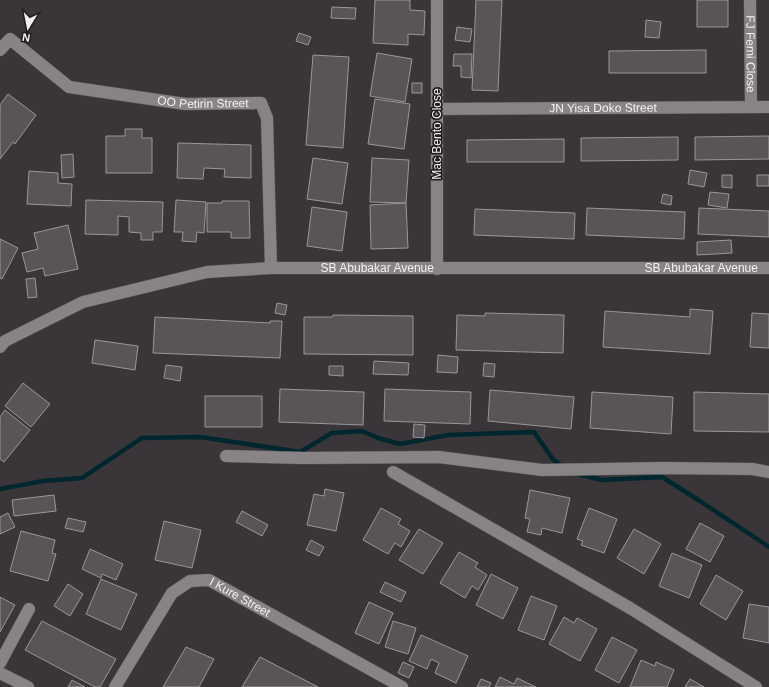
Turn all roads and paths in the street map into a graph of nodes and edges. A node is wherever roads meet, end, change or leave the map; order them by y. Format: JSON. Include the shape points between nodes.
{"nodes":[{"id":1,"x":437,"y":0,"type":"edge"},
{"id":2,"x":750,"y":0,"type":"edge"},
{"id":3,"x":0,"y":50,"type":"edge"},
{"id":4,"x":751,"y":107,"type":"junction"},
{"id":5,"x":769,"y":107,"type":"edge"},
{"id":6,"x":437,"y":109,"type":"junction"},
{"id":7,"x":270,"y":268,"type":"junction"},
{"id":8,"x":769,"y":268,"type":"edge"},
{"id":9,"x":438,"y":269,"type":"junction"},
{"id":10,"x":0,"y":347,"type":"edge"},
{"id":11,"x":226,"y":456,"type":"dead end"},
{"id":12,"x":393,"y":472,"type":"dead end"},
{"id":13,"x":769,"y":472,"type":"edge"},
{"id":14,"x":29,"y":609,"type":"dead end"},
{"id":15,"x":0,"y":663,"type":"edge"},
{"id":16,"x":0,"y":672,"type":"edge"},
{"id":17,"x":28,"y":687,"type":"edge"},
{"id":18,"x":115,"y":687,"type":"edge"},
{"id":19,"x":402,"y":687,"type":"edge"},
{"id":20,"x":756,"y":687,"type":"edge"}],
"edges":[{"from":1,"to":6,"type":"street","name":"Mac Bento Close"},
{"from":2,"to":4,"type":"street","name":"FJ Femi Close"},
{"from":3,"to":7,"type":"street","name":"OO Petirin Street","via":[[10,39],[69,87],[185,104],[261,103],[267,118]]},
{"from":4,"to":5,"type":"street","name":"JN Yisa Doko Street"},
{"from":4,"to":6,"type":"street","name":"JN Yisa Doko Street"},
{"from":6,"to":9,"type":"street","name":"Mac Bento Close"},
{"from":7,"to":9,"type":"street","name":"SB Abubakar Avenue"},
{"from":7,"to":10,"type":"street","name":"SB Abubakar Avenue","via":[[207,272],[83,302],[5,341]]},
{"from":8,"to":9,"type":"street","name":"SB Abubakar Avenue"},
{"from":11,"to":13,"type":"street","via":[[439,457],[542,470],[663,468],[752,469]]},
{"from":12,"to":20,"type":"street","via":[[630,608]]},
{"from":14,"to":15,"type":"street"},
{"from":16,"to":17,"type":"street"},
{"from":18,"to":19,"type":"street","name":"I Kure Street","via":[[172,593],[190,581],[209,580]]}]}
